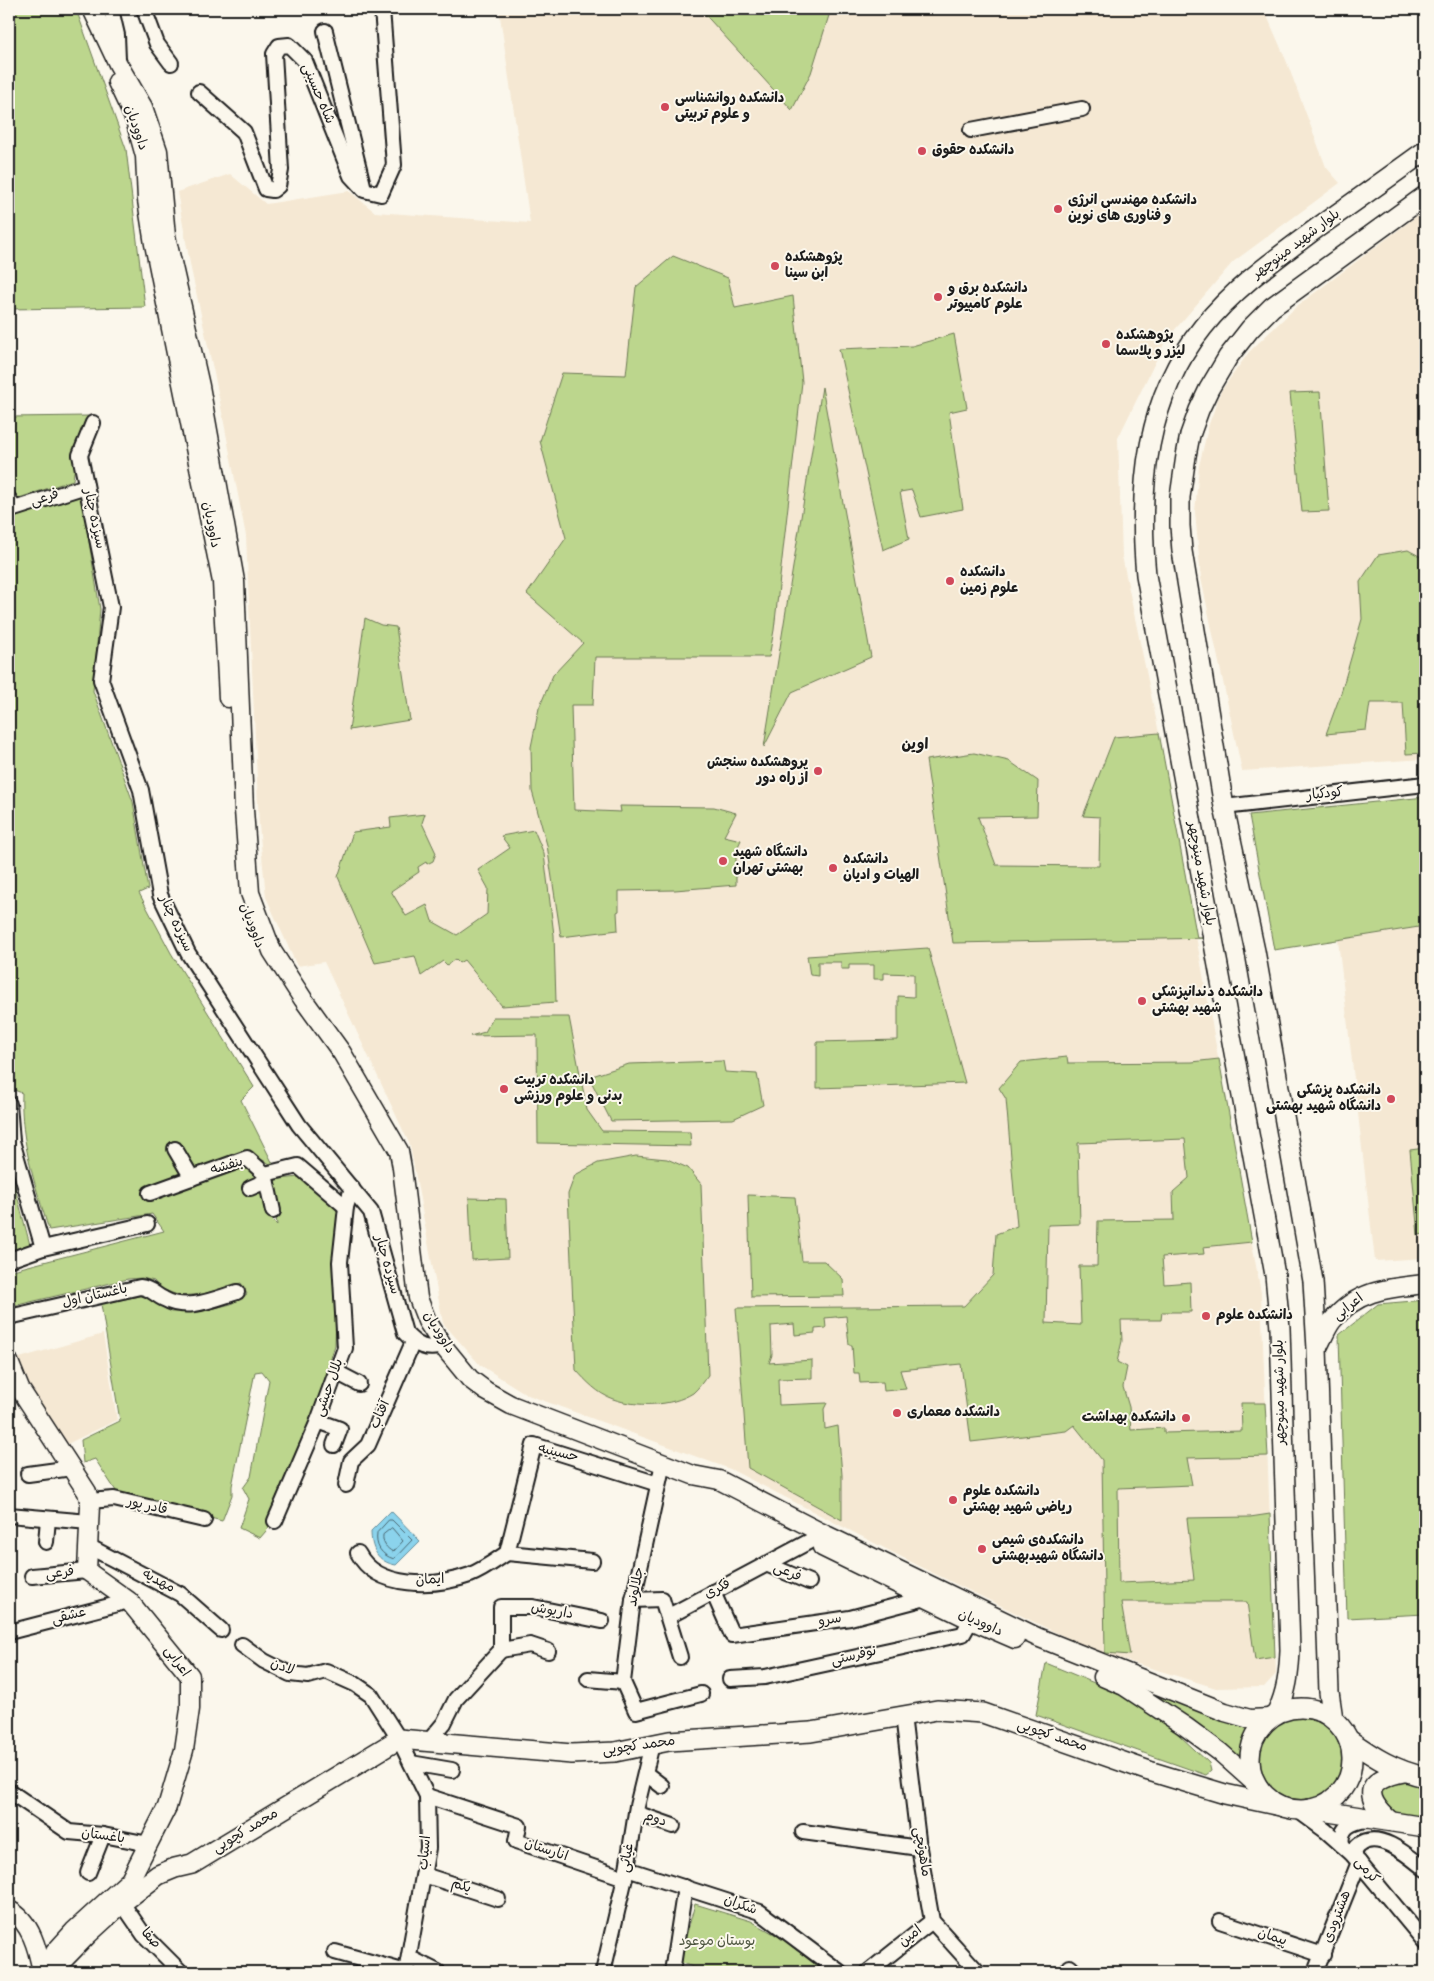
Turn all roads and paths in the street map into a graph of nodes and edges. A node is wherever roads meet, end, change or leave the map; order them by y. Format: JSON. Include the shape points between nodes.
{"nodes":[{"id":1,"x":83,"y":9,"type":"edge"},
{"id":2,"x":92,"y":9,"type":"edge"},
{"id":3,"x":111,"y":9,"type":"edge"},
{"id":4,"x":144,"y":9,"type":"edge"},
{"id":5,"x":382,"y":9,"type":"edge"},
{"id":6,"x":325,"y":31,"type":"dead end"},
{"id":7,"x":171,"y":63,"type":"dead end"},
{"id":8,"x":115,"y":66,"type":"junction"},
{"id":9,"x":199,"y":92,"type":"dead end"},
{"id":10,"x":1082,"y":110,"type":"dead end"},
{"id":11,"x":971,"y":130,"type":"dead end"},
{"id":12,"x":1425,"y":151,"type":"edge"},
{"id":13,"x":364,"y":190,"type":"junction"},
{"id":14,"x":1424,"y":198,"type":"edge"},
{"id":15,"x":93,"y":423,"type":"dead end"},
{"id":16,"x":86,"y":486,"type":"junction"},
{"id":17,"x":9,"y":499,"type":"edge"},
{"id":18,"x":1425,"y":784,"type":"edge"},
{"id":19,"x":1224,"y":807,"type":"junction"},
{"id":20,"x":9,"y":1104,"type":"edge"},
{"id":21,"x":175,"y":1149,"type":"dead end"},
{"id":22,"x":192,"y":1178,"type":"junction"},
{"id":23,"x":266,"y":1178,"type":"junction"},
{"id":24,"x":250,"y":1188,"type":"dead end"},
{"id":25,"x":352,"y":1188,"type":"junction"},
{"id":26,"x":150,"y":1193,"type":"dead end"},
{"id":27,"x":346,"y":1207,"type":"junction"},
{"id":28,"x":273,"y":1211,"type":"dead end"},
{"id":29,"x":147,"y":1224,"type":"dead end"},
{"id":30,"x":43,"y":1248,"type":"junction"},
{"id":31,"x":9,"y":1260,"type":"edge"},
{"id":32,"x":1425,"y":1284,"type":"edge"},
{"id":33,"x":237,"y":1292,"type":"dead end"},
{"id":34,"x":9,"y":1317,"type":"edge"},
{"id":35,"x":413,"y":1342,"type":"junction"},
{"id":36,"x":444,"y":1346,"type":"junction"},
{"id":37,"x":1318,"y":1349,"type":"junction"},
{"id":38,"x":9,"y":1362,"type":"edge"},
{"id":39,"x":336,"y":1372,"type":"junction"},
{"id":40,"x":359,"y":1384,"type":"dead end"},
{"id":41,"x":14,"y":1392,"type":"edge"},
{"id":42,"x":318,"y":1421,"type":"junction"},
{"id":43,"x":334,"y":1445,"type":"dead end"},
{"id":44,"x":663,"y":1463,"type":"junction"},
{"id":45,"x":72,"y":1468,"type":"junction"},
{"id":46,"x":28,"y":1474,"type":"dead end"},
{"id":47,"x":693,"y":1475,"type":"junction"},
{"id":48,"x":346,"y":1484,"type":"dead end"},
{"id":49,"x":658,"y":1484,"type":"junction"},
{"id":50,"x":89,"y":1501,"type":"junction"},
{"id":51,"x":9,"y":1515,"type":"edge"},
{"id":52,"x":48,"y":1519,"type":"junction"},
{"id":53,"x":204,"y":1520,"type":"dead end"},
{"id":54,"x":275,"y":1521,"type":"dead end"},
{"id":55,"x":89,"y":1522,"type":"junction"},
{"id":56,"x":810,"y":1541,"type":"junction"},
{"id":57,"x":46,"y":1542,"type":"dead end"},
{"id":58,"x":88,"y":1546,"type":"junction"},
{"id":59,"x":358,"y":1553,"type":"dead end"},
{"id":60,"x":507,"y":1553,"type":"junction"},
{"id":61,"x":592,"y":1561,"type":"dead end"},
{"id":62,"x":766,"y":1564,"type":"junction"},
{"id":63,"x":87,"y":1571,"type":"junction"},
{"id":64,"x":32,"y":1576,"type":"dead end"},
{"id":65,"x":809,"y":1582,"type":"dead end"},
{"id":66,"x":714,"y":1592,"type":"junction"},
{"id":67,"x":926,"y":1598,"type":"junction"},
{"id":68,"x":633,"y":1600,"type":"junction"},
{"id":69,"x":129,"y":1601,"type":"junction"},
{"id":70,"x":669,"y":1616,"type":"junction"},
{"id":71,"x":970,"y":1620,"type":"junction"},
{"id":72,"x":602,"y":1621,"type":"dead end"},
{"id":73,"x":221,"y":1630,"type":"dead end"},
{"id":74,"x":9,"y":1632,"type":"edge"},
{"id":75,"x":242,"y":1644,"type":"dead end"},
{"id":76,"x":501,"y":1650,"type":"junction"},
{"id":77,"x":548,"y":1651,"type":"dead end"},
{"id":78,"x":680,"y":1657,"type":"dead end"},
{"id":79,"x":588,"y":1678,"type":"dead end"},
{"id":80,"x":730,"y":1679,"type":"dead end"},
{"id":81,"x":1126,"y":1681,"type":"junction"},
{"id":82,"x":623,"y":1682,"type":"junction"},
{"id":83,"x":701,"y":1694,"type":"dead end"},
{"id":84,"x":903,"y":1715,"type":"junction"},
{"id":85,"x":1274,"y":1716,"type":"junction"},
{"id":86,"x":1333,"y":1719,"type":"junction"},
{"id":87,"x":399,"y":1739,"type":"junction"},
{"id":88,"x":1348,"y":1739,"type":"junction"},
{"id":89,"x":429,"y":1741,"type":"junction"},
{"id":90,"x":652,"y":1744,"type":"junction"},
{"id":91,"x":411,"y":1763,"type":"junction"},
{"id":92,"x":452,"y":1770,"type":"dead end"},
{"id":93,"x":1404,"y":1772,"type":"junction"},
{"id":94,"x":645,"y":1773,"type":"junction"},
{"id":95,"x":1425,"y":1777,"type":"edge"},
{"id":96,"x":662,"y":1786,"type":"dead end"},
{"id":97,"x":1258,"y":1786,"type":"junction"},
{"id":98,"x":9,"y":1791,"type":"edge"},
{"id":99,"x":427,"y":1796,"type":"junction"},
{"id":100,"x":1296,"y":1809,"type":"junction"},
{"id":101,"x":636,"y":1814,"type":"junction"},
{"id":102,"x":1383,"y":1820,"type":"junction"},
{"id":103,"x":673,"y":1826,"type":"dead end"},
{"id":104,"x":1425,"y":1826,"type":"edge"},
{"id":105,"x":803,"y":1832,"type":"dead end"},
{"id":106,"x":103,"y":1835,"type":"junction"},
{"id":107,"x":149,"y":1844,"type":"junction"},
{"id":108,"x":919,"y":1848,"type":"junction"},
{"id":109,"x":1351,"y":1854,"type":"junction"},
{"id":110,"x":1425,"y":1869,"type":"edge"},
{"id":111,"x":88,"y":1873,"type":"dead end"},
{"id":112,"x":626,"y":1873,"type":"junction"},
{"id":113,"x":424,"y":1875,"type":"junction"},
{"id":114,"x":685,"y":1886,"type":"junction"},
{"id":115,"x":498,"y":1899,"type":"dead end"},
{"id":116,"x":122,"y":1903,"type":"junction"},
{"id":117,"x":9,"y":1910,"type":"edge"},
{"id":118,"x":932,"y":1921,"type":"junction"},
{"id":119,"x":1220,"y":1921,"type":"dead end"},
{"id":120,"x":1425,"y":1942,"type":"edge"},
{"id":121,"x":335,"y":1952,"type":"dead end"},
{"id":122,"x":1323,"y":1955,"type":"junction"},
{"id":123,"x":410,"y":1958,"type":"junction"},
{"id":124,"x":42,"y":1972,"type":"edge"},
{"id":125,"x":47,"y":1972,"type":"edge"},
{"id":126,"x":51,"y":1972,"type":"edge"},
{"id":127,"x":181,"y":1972,"type":"edge"},
{"id":128,"x":406,"y":1972,"type":"edge"},
{"id":129,"x":438,"y":1972,"type":"edge"},
{"id":130,"x":603,"y":1972,"type":"edge"},
{"id":131,"x":672,"y":1972,"type":"edge"},
{"id":132,"x":840,"y":1972,"type":"edge"},
{"id":133,"x":868,"y":1972,"type":"edge"},
{"id":134,"x":978,"y":1972,"type":"edge"},
{"id":135,"x":1315,"y":1972,"type":"edge"}],
"edges":[{"from":1,"to":8,"type":"street","name":"داوودیان"},
{"from":2,"to":8,"type":"street","name":"داوودیان"},
{"from":3,"to":8,"type":"street","via":[[117,35]]},
{"from":4,"to":7,"type":"street","via":[[157,44]]},
{"from":5,"to":13,"type":"street","via":[[394,165],[381,194]]},
{"from":6,"to":13,"type":"street"},
{"from":8,"to":36,"type":"street","name":"داوودیان","via":[[145,156],[154,244],[235,581],[250,892],[272,951],[353,1069],[399,1152],[418,1298],[427,1321]]},
{"from":9,"to":13,"type":"street","name":"شاه حسینی","via":[[244,132],[266,189],[273,190],[278,186],[281,170],[274,54],[279,46],[290,45],[305,61],[351,176]]},
{"from":10,"to":11,"type":"street"},
{"from":12,"to":85,"type":"main road","name":"بلوار شهید مینوچهر","via":[[1262,268],[1203,327],[1173,376],[1161,406],[1151,439],[1144,483],[1142,510],[1146,575],[1275,1275],[1280,1328],[1290,1650],[1288,1682]]},
{"from":14,"to":19,"type":"main road","via":[[1272,307],[1250,329],[1209,389],[1190,435],[1180,497],[1182,551]]},
{"from":15,"to":16,"type":"street","name":"سیزده چنار","via":[[80,455]]},
{"from":16,"to":17,"type":"street","name":"فرعی","via":[[14,509]]},
{"from":16,"to":25,"type":"street","name":"سیزده چنار","via":[[111,607],[101,680],[141,790],[160,895],[188,953],[299,1125]]},
{"from":18,"to":19,"type":"street","name":"کودکیار"},
{"from":19,"to":37,"type":"main road","via":[[1255,951],[1313,1281]]},
{"from":20,"to":30,"type":"street","via":[[12,1141]]},
{"from":21,"to":22,"type":"street"},
{"from":22,"to":23,"type":"street","name":"بنفشه","via":[[247,1158]]},
{"from":22,"to":26,"type":"street","name":"بنفشه"},
{"from":23,"to":24,"type":"street"},
{"from":23,"to":27,"type":"street","name":"بنفشه","via":[[298,1166]]},
{"from":23,"to":28,"type":"street"},
{"from":25,"to":27,"type":"street","name":"بلال حبشی"},
{"from":25,"to":35,"type":"street","name":"سیزده چنار","via":[[371,1212],[401,1320]]},
{"from":27,"to":39,"type":"street","name":"بلال حبشی","via":[[340,1262],[345,1348]]},
{"from":29,"to":30,"type":"street"},
{"from":30,"to":31,"type":"street"},
{"from":32,"to":37,"type":"street","name":"اعرابی","via":[[1369,1293],[1331,1322]]},
{"from":33,"to":34,"type":"street","name":"باغستان اول","via":[[190,1305],[164,1299],[147,1288],[140,1288]]},
{"from":35,"to":36,"type":"street","via":[[420,1347],[434,1349]]},
{"from":35,"to":48,"type":"street","name":"آفتاب","via":[[368,1445],[351,1461]]},
{"from":36,"to":44,"type":"street","name":"داوودیان","via":[[470,1379],[511,1405]]},
{"from":37,"to":86,"type":"main road","via":[[1329,1692]]},
{"from":38,"to":41,"type":"street"},
{"from":39,"to":40,"type":"street"},
{"from":39,"to":42,"type":"street","name":"بلال حبشی"},
{"from":41,"to":45,"type":"street"},
{"from":42,"to":43,"type":"street","via":[[340,1429]]},
{"from":42,"to":54,"type":"street","name":"بلال حبشی"},
{"from":44,"to":47,"type":"street","name":"داوودیان"},
{"from":44,"to":49,"type":"street","name":"جلالوند"},
{"from":45,"to":46,"type":"street"},
{"from":45,"to":50,"type":"street"},
{"from":47,"to":56,"type":"street","name":"داوودیان","via":[[714,1491]]},
{"from":47,"to":81,"type":"street","name":"داوودیان","via":[[719,1480]]},
{"from":49,"to":60,"type":"street","name":"حسینیه","via":[[534,1445]]},
{"from":49,"to":68,"type":"street","name":"جلالوند"},
{"from":50,"to":53,"type":"street","name":"قادر پور","via":[[114,1499]]},
{"from":50,"to":55,"type":"street"},
{"from":51,"to":52,"type":"street"},
{"from":52,"to":55,"type":"street"},
{"from":52,"to":57,"type":"street"},
{"from":55,"to":58,"type":"street"},
{"from":56,"to":62,"type":"street","name":"فکری"},
{"from":56,"to":67,"type":"street","name":"داوودیان"},
{"from":58,"to":63,"type":"street"},
{"from":58,"to":73,"type":"street","name":"مهدیه","via":[[180,1594]]},
{"from":59,"to":60,"type":"street","name":"ایمان","via":[[365,1564],[377,1573],[423,1583],[472,1574]]},
{"from":60,"to":61,"type":"street"},
{"from":62,"to":65,"type":"street","name":"فرعی"},
{"from":62,"to":66,"type":"street","name":"فکری"},
{"from":63,"to":64,"type":"street","name":"فرعی"},
{"from":63,"to":69,"type":"street","name":"اعرابی"},
{"from":66,"to":67,"type":"street","name":"سرو","via":[[732,1635],[850,1618]]},
{"from":66,"to":70,"type":"street","name":"فکری"},
{"from":67,"to":71,"type":"street","name":"داوودیان"},
{"from":68,"to":70,"type":"street","via":[[662,1599]]},
{"from":68,"to":82,"type":"street","name":"جلالوند"},
{"from":69,"to":74,"type":"street","name":"عشقی"},
{"from":69,"to":107,"type":"street","name":"اعرابی","via":[[190,1676],[190,1709],[184,1750],[167,1807]]},
{"from":70,"to":78,"type":"street"},
{"from":71,"to":80,"type":"street","name":"نوفرستی","via":[[963,1634],[765,1676]]},
{"from":71,"to":81,"type":"street","name":"داوودیان"},
{"from":72,"to":76,"type":"street","name":"داریوش","via":[[533,1607],[501,1607]]},
{"from":75,"to":87,"type":"street","name":"لادن","via":[[264,1661],[290,1674],[308,1676],[326,1671],[355,1684],[371,1695]]},
{"from":76,"to":77,"type":"street","via":[[530,1645]]},
{"from":76,"to":89,"type":"street","via":[[456,1699],[444,1723]]},
{"from":79,"to":82,"type":"street"},
{"from":81,"to":85,"type":"street","name":"داوودیان","via":[[1250,1719]]},
{"from":81,"to":97,"type":"street","name":"داوودیان","via":[[1220,1752]]},
{"from":82,"to":83,"type":"street","via":[[636,1711]]},
{"from":84,"to":90,"type":"main road","name":"محمد کچویی","via":[[811,1732]]},
{"from":84,"to":100,"type":"main road","name":"محمد کچویی","via":[[937,1710],[983,1713],[1158,1774],[1225,1794]]},
{"from":84,"to":108,"type":"street","name":"ماهوتچی"},
{"from":85,"to":86,"type":"main road","via":[[1291,1709],[1306,1708],[1320,1711]]},
{"from":85,"to":97,"type":"main road","via":[[1260,1729],[1253,1742],[1250,1757]]},
{"from":86,"to":88,"type":"main road"},
{"from":87,"to":89,"type":"main road","name":"محمد کچویی"},
{"from":87,"to":91,"type":"street","name":"اسیاب"},
{"from":87,"to":116,"type":"main road","name":"محمد کچویی","via":[[192,1864],[158,1875]]},
{"from":88,"to":93,"type":"main road","via":[[1378,1761]]},
{"from":88,"to":100,"type":"main road","via":[[1351,1770],[1336,1797],[1322,1805]]},
{"from":89,"to":90,"type":"main road","name":"محمد کچویی","via":[[518,1754],[606,1752]]},
{"from":90,"to":94,"type":"street","name":"غیاثی"},
{"from":91,"to":92,"type":"street"},
{"from":91,"to":99,"type":"street","name":"اسیاب"},
{"from":93,"to":95,"type":"main road"},
{"from":93,"to":102,"type":"main road","via":[[1386,1775],[1376,1782],[1372,1790],[1372,1800]]},
{"from":94,"to":96,"type":"street"},
{"from":94,"to":101,"type":"street","name":"غیاثی"},
{"from":97,"to":100,"type":"main road","via":[[1270,1798]]},
{"from":98,"to":106,"type":"street","name":"باغستان","via":[[69,1832]]},
{"from":99,"to":112,"type":"street","name":"انارستان","via":[[520,1826],[516,1841]]},
{"from":99,"to":113,"type":"street","name":"اسیاب","via":[[428,1848]]},
{"from":100,"to":102,"type":"main road","name":"محمد کچویی"},
{"from":100,"to":109,"type":"street","name":"کرمی"},
{"from":101,"to":103,"type":"street","name":"دوم"},
{"from":101,"to":112,"type":"street","name":"غیاثی"},
{"from":102,"to":104,"type":"main road","name":"محمد کچویی"},
{"from":102,"to":109,"type":"street","name":"هشترودی","via":[[1351,1824],[1344,1830],[1341,1838]]},
{"from":105,"to":108,"type":"street"},
{"from":106,"to":107,"type":"street","name":"باغستان"},
{"from":106,"to":111,"type":"street"},
{"from":107,"to":125,"type":"street","name":"اعرابی","via":[[130,1880],[55,1952]]},
{"from":108,"to":118,"type":"street","name":"ماهوتچی"},
{"from":109,"to":110,"type":"street","via":[[1368,1841],[1382,1842],[1400,1850]]},
{"from":109,"to":120,"type":"street","name":"کرمی"},
{"from":109,"to":122,"type":"street","name":"هشترودی"},
{"from":112,"to":114,"type":"street","name":"شکران"},
{"from":112,"to":130,"type":"street","name":"غیاثی"},
{"from":113,"to":115,"type":"street","name":"یکم"},
{"from":113,"to":123,"type":"street","name":"اسیاب"},
{"from":114,"to":131,"type":"street"},
{"from":114,"to":132,"type":"street","name":"شکران","via":[[760,1912]]},
{"from":116,"to":126,"type":"main road","name":"محمد کچویی"},
{"from":116,"to":127,"type":"street","name":"صفا","via":[[144,1935]]},
{"from":117,"to":124,"type":"street","via":[[26,1926],[36,1946]]},
{"from":118,"to":133,"type":"street","name":"امین"},
{"from":118,"to":134,"type":"street"},
{"from":119,"to":122,"type":"street","name":"پیمان"},
{"from":121,"to":128,"type":"street"},
{"from":122,"to":135,"type":"street","name":"هشترودی"},
{"from":123,"to":128,"type":"street","name":"اسیاب"},
{"from":123,"to":129,"type":"street"}]}
